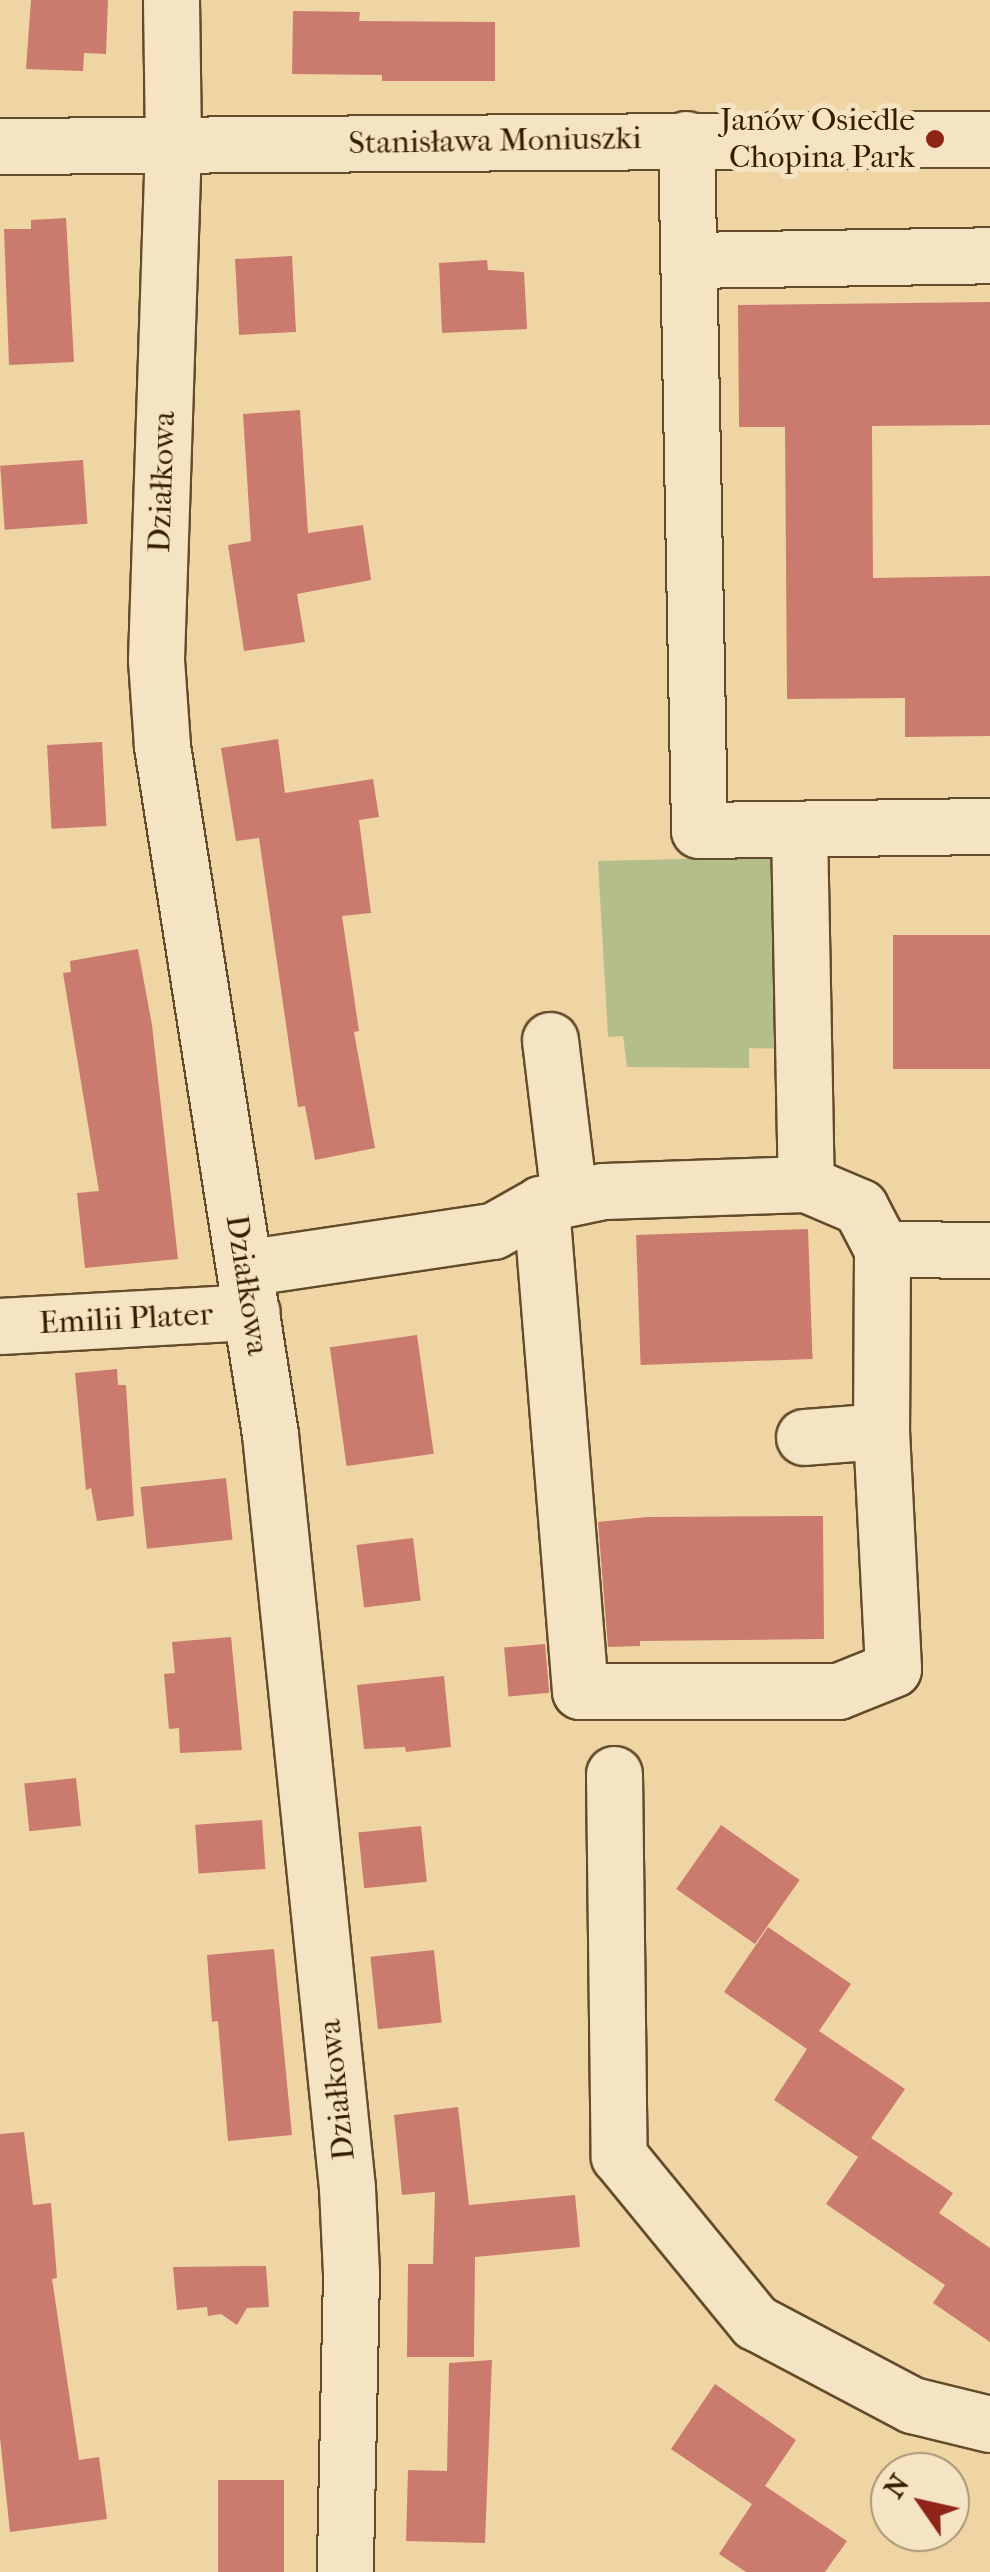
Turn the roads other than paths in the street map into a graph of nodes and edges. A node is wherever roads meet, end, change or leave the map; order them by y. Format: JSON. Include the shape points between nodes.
{"nodes":[{"id":1,"x":171,"y":0,"type":"edge"},
{"id":2,"x":686,"y":139,"type":"junction"},
{"id":3,"x":990,"y":139,"type":"edge"},
{"id":4,"x":173,"y":144,"type":"junction"},
{"id":5,"x":0,"y":146,"type":"edge"},
{"id":6,"x":990,"y":255,"type":"edge"},
{"id":7,"x":688,"y":260,"type":"junction"},
{"id":8,"x":990,"y":826,"type":"edge"},
{"id":9,"x":799,"y":829,"type":"junction"},
{"id":10,"x":550,"y":1040,"type":"dead end"},
{"id":11,"x":806,"y":1184,"type":"junction"},
{"id":12,"x":555,"y":1200,"type":"junction"},
{"id":13,"x":882,"y":1249,"type":"junction"},
{"id":14,"x":990,"y":1250,"type":"edge"},
{"id":15,"x":248,"y":1290,"type":"junction"},
{"id":16,"x":0,"y":1326,"type":"edge"},
{"id":17,"x":880,"y":1430,"type":"junction"},
{"id":18,"x":804,"y":1436,"type":"dead end"},
{"id":19,"x":614,"y":1774,"type":"dead end"},
{"id":20,"x":990,"y":2424,"type":"edge"},
{"id":21,"x":345,"y":2572,"type":"edge"}],
"edges":[{"from":1,"to":4,"type":"street","name":"Działkowa"},
{"from":2,"to":3,"type":"street","name":"Stanisława Moniuszki"},
{"from":2,"to":4,"type":"street","name":"Stanisława Moniuszki"},
{"from":2,"to":7,"type":"street"},
{"from":4,"to":5,"type":"street","name":"Stanisława Moniuszki"},
{"from":4,"to":15,"type":"street","name":"Działkowa","via":[[156,660],[162,746]]},
{"from":6,"to":7,"type":"street"},
{"from":7,"to":9,"type":"street","via":[[698,830]]},
{"from":8,"to":9,"type":"street"},
{"from":9,"to":11,"type":"street"},
{"from":10,"to":12,"type":"street"},
{"from":11,"to":12,"type":"street"},
{"from":11,"to":13,"type":"street","via":[[860,1207]]},
{"from":12,"to":15,"type":"street","name":"Emilii Plater","via":[[493,1231]]},
{"from":12,"to":17,"type":"street","via":[[580,1691],[838,1691],[893,1669]]},
{"from":13,"to":14,"type":"street"},
{"from":13,"to":17,"type":"street"},
{"from":15,"to":16,"type":"street","name":"Emilii Plater"},
{"from":15,"to":21,"type":"street","name":"Działkowa","via":[[270,1434],[347,2188]]},
{"from":17,"to":18,"type":"street"},
{"from":19,"to":20,"type":"street","via":[[619,2156],[755,2322],[912,2404]]}]}
